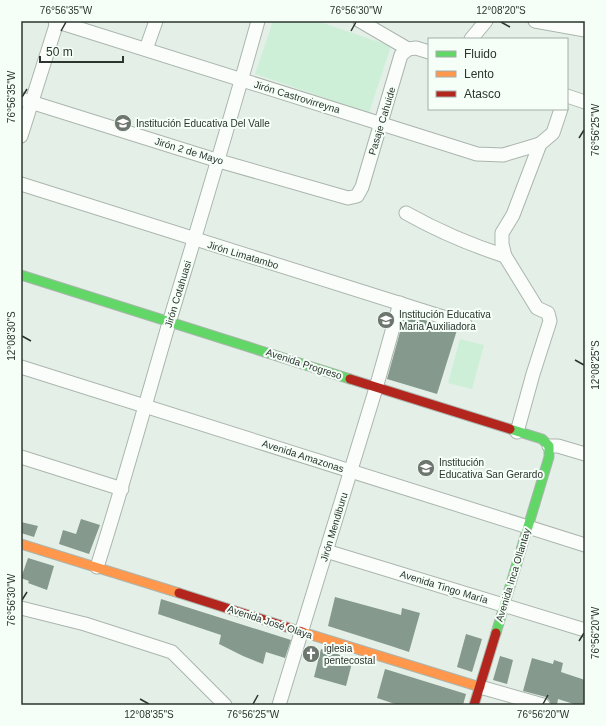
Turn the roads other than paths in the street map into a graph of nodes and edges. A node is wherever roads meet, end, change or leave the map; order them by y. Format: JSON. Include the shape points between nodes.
{"nodes":[{"id":1,"x":156,"y":21,"type":"edge"},
{"id":2,"x":258,"y":21,"type":"edge"},
{"id":3,"x":360,"y":21,"type":"edge"},
{"id":4,"x":486,"y":21,"type":"edge"},
{"id":5,"x":535,"y":21,"type":"edge"},
{"id":6,"x":60,"y":22,"type":"edge"},
{"id":7,"x":585,"y":30,"type":"edge"},
{"id":8,"x":472,"y":38,"type":"edge"},
{"id":9,"x":146,"y":49,"type":"junction"},
{"id":10,"x":408,"y":49,"type":"junction"},
{"id":11,"x":428,"y":52,"type":"edge"},
{"id":12,"x":242,"y":79,"type":"junction"},
{"id":13,"x":568,"y":96,"type":"edge"},
{"id":14,"x":26,"y":100,"type":"edge"},
{"id":15,"x":585,"y":102,"type":"edge"},
{"id":16,"x":561,"y":110,"type":"edge"},
{"id":17,"x":381,"y":123,"type":"junction"},
{"id":18,"x":21,"y":136,"type":"edge"},
{"id":19,"x":540,"y":144,"type":"junction"},
{"id":20,"x":219,"y":161,"type":"junction"},
{"id":21,"x":21,"y":184,"type":"edge"},
{"id":22,"x":357,"y":196,"type":"joint"},
{"id":23,"x":406,"y":213,"type":"dead end"},
{"id":24,"x":195,"y":240,"type":"junction"},
{"id":25,"x":505,"y":256,"type":"junction"},
{"id":26,"x":21,"y":275,"type":"edge"},
{"id":27,"x":400,"y":303,"type":"junction"},
{"id":28,"x":170,"y":322,"type":"junction"},
{"id":29,"x":465,"y":324,"type":"dead end"},
{"id":30,"x":21,"y":367,"type":"edge"},
{"id":31,"x":376,"y":388,"type":"junction"},
{"id":32,"x":145,"y":406,"type":"junction"},
{"id":33,"x":517,"y":432,"type":"junction"},
{"id":34,"x":549,"y":446,"type":"junction"},
{"id":35,"x":584,"y":450,"type":"edge"},
{"id":36,"x":21,"y":457,"type":"edge"},
{"id":37,"x":351,"y":472,"type":"junction"},
{"id":38,"x":122,"y":489,"type":"junction"},
{"id":39,"x":528,"y":528,"type":"junction"},
{"id":40,"x":21,"y":544,"type":"edge"},
{"id":41,"x":585,"y":545,"type":"edge"},
{"id":42,"x":326,"y":551,"type":"junction"},
{"id":43,"x":97,"y":567,"type":"junction"},
{"id":44,"x":504,"y":605,"type":"junction"},
{"id":45,"x":21,"y":608,"type":"edge"},
{"id":46,"x":585,"y":630,"type":"edge"},
{"id":47,"x":302,"y":632,"type":"junction"},
{"id":48,"x":480,"y":686,"type":"junction"},
{"id":49,"x":226,"y":705,"type":"edge"},
{"id":50,"x":279,"y":705,"type":"edge"},
{"id":51,"x":474,"y":705,"type":"edge"},
{"id":52,"x":542,"y":705,"type":"edge"}],
"edges":[{"from":1,"to":9,"type":"street"},
{"from":2,"to":12,"type":"street","name":"Jirón Cotahuasi"},
{"from":3,"to":10,"type":"street"},
{"from":4,"to":8,"type":"street"},
{"from":5,"to":7,"type":"street"},
{"from":6,"to":9,"type":"street","name":"Jirón Castrovirreyna"},
{"from":6,"to":14,"type":"street"},
{"from":9,"to":12,"type":"street","name":"Jirón Castrovirreyna"},
{"from":10,"to":11,"type":"street","via":[[416,48]]},
{"from":10,"to":17,"type":"street","name":"Pasaje Cahuide","via":[[402,55]]},
{"from":12,"to":17,"type":"street","name":"Jirón Castrovirreyna"},
{"from":12,"to":20,"type":"street","name":"Jirón Cotahuasi"},
{"from":13,"to":15,"type":"street"},
{"from":14,"to":18,"type":"street"},
{"from":14,"to":20,"type":"street","name":"Jirón 2 de Mayo"},
{"from":16,"to":19,"type":"street","via":[[553,133]]},
{"from":17,"to":19,"type":"street","name":"Jirón Castrovirreyna","via":[[477,154],[503,155]]},
{"from":17,"to":22,"type":"street","name":"Pasaje Cahuide"},
{"from":19,"to":25,"type":"street","via":[[513,215],[502,233]]},
{"from":20,"to":22,"type":"street","name":"Jirón 2 de Mayo","via":[[348,198]]},
{"from":20,"to":24,"type":"street","name":"Jirón Cotahuasi"},
{"from":21,"to":24,"type":"street","name":"Jirón Limatambo"},
{"from":23,"to":25,"type":"street","via":[[424,223]]},
{"from":24,"to":27,"type":"street","name":"Jirón Limatambo"},
{"from":24,"to":28,"type":"street","name":"Jirón Cotahuasi"},
{"from":25,"to":33,"type":"street","via":[[537,308],[548,313],[550,321]]},
{"from":26,"to":28,"type":"street","name":"Avenida Progreso"},
{"from":27,"to":29,"type":"street","name":"Jirón Limatambo"},
{"from":27,"to":31,"type":"street","name":"Jirón Mendiburu"},
{"from":28,"to":31,"type":"street","name":"Avenida Progreso"},
{"from":28,"to":32,"type":"street","name":"Jirón Cotahuasi"},
{"from":30,"to":32,"type":"street","name":"Avenida Amazonas"},
{"from":31,"to":33,"type":"street","name":"Avenida Progreso"},
{"from":31,"to":37,"type":"street","name":"Jirón Mendiburu"},
{"from":32,"to":37,"type":"street","name":"Avenida Amazonas"},
{"from":32,"to":38,"type":"street","name":"Jirón Cotahuasi"},
{"from":33,"to":34,"type":"street","name":"Avenida Progreso","via":[[542,439]]},
{"from":34,"to":35,"type":"street","name":"Avenida Progreso"},
{"from":34,"to":39,"type":"street","name":"Avenida Inca Ollantay","via":[[549,457]]},
{"from":36,"to":38,"type":"street"},
{"from":37,"to":39,"type":"street","name":"Avenida Amazonas"},
{"from":37,"to":42,"type":"street","name":"Jirón Mendiburu"},
{"from":38,"to":43,"type":"street","name":"Jirón Cotahuasi"},
{"from":39,"to":41,"type":"street","name":"Avenida Amazonas"},
{"from":39,"to":44,"type":"street","name":"Avenida Inca Ollantay"},
{"from":40,"to":43,"type":"street","name":"Avenida José Olaya"},
{"from":42,"to":44,"type":"street","name":"Avenida Tingo María"},
{"from":42,"to":47,"type":"street","name":"Jirón Mendiburu"},
{"from":43,"to":47,"type":"street","name":"Avenida José Olaya"},
{"from":44,"to":46,"type":"street","name":"Avenida Tingo María"},
{"from":44,"to":48,"type":"street","name":"Avenida Inca Ollantay"},
{"from":45,"to":49,"type":"street","via":[[85,624],[172,652]]},
{"from":47,"to":48,"type":"street","name":"Avenida José Olaya"},
{"from":47,"to":50,"type":"street","name":"Jirón Mendiburu"},
{"from":48,"to":51,"type":"street","name":"Avenida Inca Ollantay"},
{"from":48,"to":52,"type":"street","name":"Avenida José Olaya"}]}
